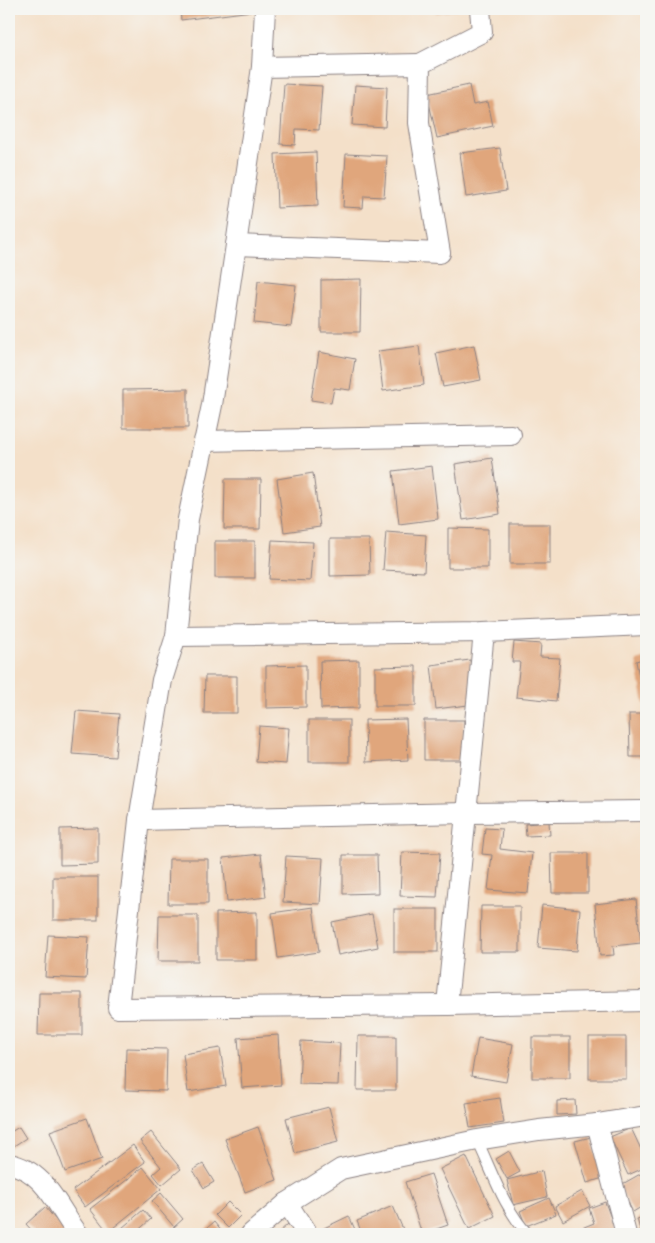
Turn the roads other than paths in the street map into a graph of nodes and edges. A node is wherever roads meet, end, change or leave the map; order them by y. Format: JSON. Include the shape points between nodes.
{"nodes":[{"id":1,"x":265,"y":9,"type":"edge"},
{"id":2,"x":480,"y":9,"type":"edge"},
{"id":3,"x":420,"y":64,"type":"junction"},
{"id":4,"x":262,"y":67,"type":"junction"},
{"id":5,"x":236,"y":245,"type":"junction"},
{"id":6,"x":511,"y":435,"type":"dead end"},
{"id":7,"x":204,"y":441,"type":"junction"},
{"id":8,"x":646,"y":624,"type":"edge"},
{"id":9,"x":484,"y":632,"type":"junction"},
{"id":10,"x":176,"y":636,"type":"junction"},
{"id":11,"x":646,"y":811,"type":"edge"},
{"id":12,"x":466,"y":813,"type":"junction"},
{"id":13,"x":139,"y":820,"type":"junction"},
{"id":14,"x":646,"y":1001,"type":"edge"},
{"id":15,"x":447,"y":1005,"type":"junction"},
{"id":16,"x":646,"y":1116,"type":"edge"},
{"id":17,"x":597,"y":1124,"type":"junction"},
{"id":18,"x":477,"y":1140,"type":"junction"},
{"id":19,"x":9,"y":1164,"type":"edge"},
{"id":20,"x":287,"y":1203,"type":"junction"},
{"id":21,"x":78,"y":1234,"type":"edge"},
{"id":22,"x":252,"y":1234,"type":"edge"},
{"id":23,"x":306,"y":1234,"type":"edge"},
{"id":24,"x":528,"y":1234,"type":"edge"},
{"id":25,"x":626,"y":1234,"type":"edge"}],
"edges":[{"from":1,"to":4,"type":"street"},
{"from":2,"to":3,"type":"street","via":[[482,32]]},
{"from":3,"to":4,"type":"street"},
{"from":3,"to":5,"type":"street","via":[[419,123],[440,253]]},
{"from":4,"to":5,"type":"street"},
{"from":5,"to":7,"type":"street"},
{"from":6,"to":7,"type":"street"},
{"from":7,"to":10,"type":"street","via":[[188,520]]},
{"from":8,"to":9,"type":"street"},
{"from":9,"to":10,"type":"street"},
{"from":9,"to":12,"type":"street"},
{"from":10,"to":13,"type":"street","via":[[162,680]]},
{"from":11,"to":12,"type":"street"},
{"from":12,"to":13,"type":"street"},
{"from":12,"to":15,"type":"street"},
{"from":13,"to":15,"type":"street","via":[[118,1008]]},
{"from":14,"to":15,"type":"street"},
{"from":16,"to":17,"type":"street"},
{"from":17,"to":18,"type":"street"},
{"from":17,"to":25,"type":"street"},
{"from":18,"to":20,"type":"street","via":[[341,1170]]},
{"from":18,"to":24,"type":"lane","via":[[510,1208]]},
{"from":19,"to":21,"type":"street","via":[[22,1167],[46,1186]]},
{"from":20,"to":22,"type":"street"},
{"from":20,"to":23,"type":"street"}]}
